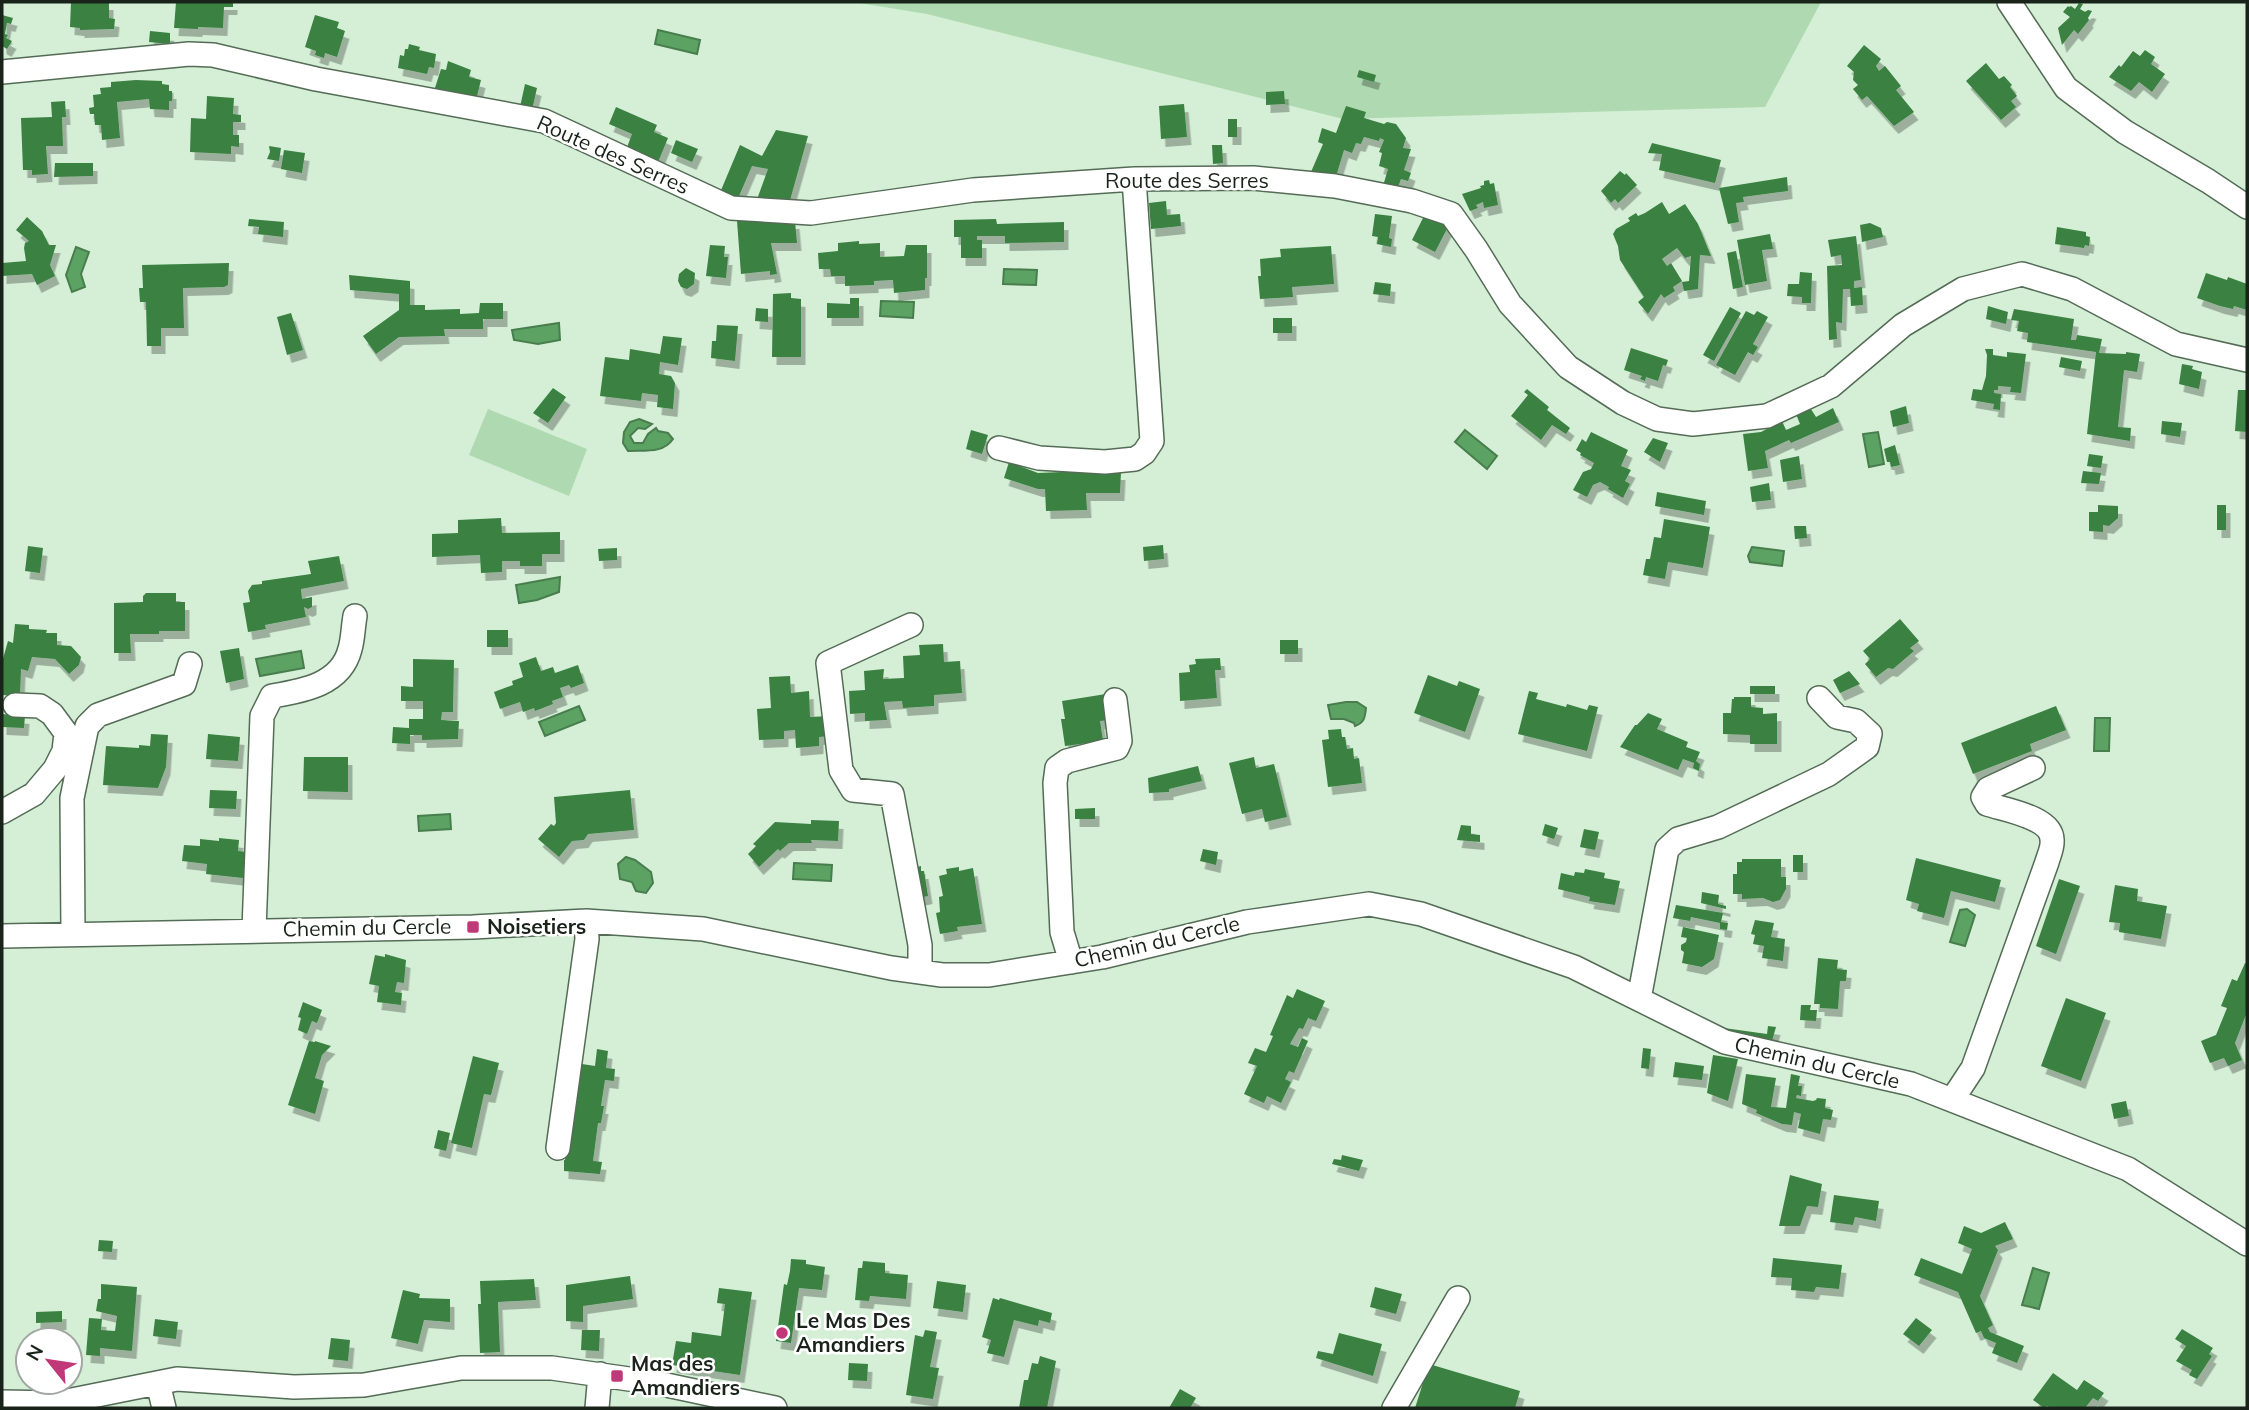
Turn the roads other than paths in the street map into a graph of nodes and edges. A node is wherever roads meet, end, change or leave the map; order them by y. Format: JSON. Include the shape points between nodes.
{"nodes":[{"id":1,"x":2009,"y":2,"type":"edge"},
{"id":2,"x":2,"y":72,"type":"edge"},
{"id":3,"x":1134,"y":179,"type":"junction"},
{"id":4,"x":2247,"y":207,"type":"edge"},
{"id":5,"x":2247,"y":360,"type":"edge"},
{"id":6,"x":999,"y":447,"type":"dead end"},
{"id":7,"x":355,"y":616,"type":"dead end"},
{"id":8,"x":911,"y":625,"type":"dead end"},
{"id":9,"x":190,"y":664,"type":"dead end"},
{"id":10,"x":1819,"y":698,"type":"dead end"},
{"id":11,"x":1115,"y":700,"type":"dead end"},
{"id":12,"x":16,"y":705,"type":"dead end"},
{"id":13,"x":2033,"y":768,"type":"dead end"},
{"id":14,"x":2,"y":812,"type":"edge"},
{"id":15,"x":586,"y":921,"type":"junction"},
{"id":16,"x":254,"y":930,"type":"junction"},
{"id":17,"x":73,"y":934,"type":"junction"},
{"id":18,"x":2,"y":936,"type":"edge"},
{"id":19,"x":1071,"y":962,"type":"junction"},
{"id":20,"x":920,"y":971,"type":"junction"},
{"id":21,"x":1639,"y":999,"type":"junction"},
{"id":22,"x":1952,"y":1100,"type":"junction"},
{"id":23,"x":558,"y":1148,"type":"dead end"},
{"id":24,"x":2247,"y":1244,"type":"edge"},
{"id":25,"x":1458,"y":1298,"type":"dead end"},
{"id":26,"x":600,"y":1374,"type":"junction"},
{"id":27,"x":158,"y":1383,"type":"junction"},
{"id":28,"x":691,"y":1399,"type":"edge"},
{"id":29,"x":16,"y":1404,"type":"edge"},
{"id":30,"x":164,"y":1408,"type":"edge"},
{"id":31,"x":597,"y":1408,"type":"edge"},
{"id":32,"x":775,"y":1408,"type":"edge"},
{"id":33,"x":1394,"y":1408,"type":"edge"}],
"edges":[{"from":1,"to":4,"type":"street","via":[[2066,88],[2125,132]]},
{"from":2,"to":3,"type":"street","name":"Route des Serres","via":[[213,55],[544,121],[731,208],[811,214],[973,190]]},
{"from":3,"to":5,"type":"street","name":"Route des Serres","via":[[1252,178],[1335,186],[1451,214],[1510,304],[1568,367],[1657,419],[1693,424],[1767,415],[1831,386],[1903,325],[1963,289],[2022,274],[2073,289],[2176,344]]},
{"from":3,"to":6,"type":"street","via":[[1152,440],[1135,460],[1039,458]]},
{"from":7,"to":16,"type":"street","via":[[349,653],[333,676],[307,690],[272,696],[262,716]]},
{"from":8,"to":20,"type":"street","via":[[828,663],[841,770],[853,790],[892,794]]},
{"from":9,"to":17,"type":"street","via":[[184,684],[98,715],[87,726],[72,798]]},
{"from":10,"to":21,"type":"street","via":[[1837,717],[1856,721],[1870,734],[1867,747],[1829,774],[1718,827],[1678,839],[1667,849]]},
{"from":11,"to":19,"type":"street","via":[[1117,748],[1067,761],[1058,768],[1055,783],[1062,932]]},
{"from":12,"to":14,"type":"street","via":[[40,706],[52,714],[66,733],[64,751],[34,794]]},
{"from":13,"to":22,"type":"street","via":[[1989,789],[1983,797],[1987,804],[2042,823],[2053,842],[1973,1068]]},
{"from":15,"to":16,"type":"street","name":"Chemin du Cercle"},
{"from":15,"to":20,"type":"street","name":"Chemin du Cercle","via":[[703,929]]},
{"from":15,"to":23,"type":"street"},
{"from":16,"to":17,"type":"street","name":"Chemin du Cercle"},
{"from":17,"to":18,"type":"street","name":"Chemin du Cercle"},
{"from":19,"to":20,"type":"street","name":"Chemin du Cercle","via":[[989,975]]},
{"from":19,"to":21,"type":"street","name":"Chemin du Cercle","via":[[1247,922],[1369,904],[1421,915],[1574,967]]},
{"from":21,"to":22,"type":"street","name":"Chemin du Cercle","via":[[1725,1042],[1911,1084]]},
{"from":22,"to":24,"type":"street","name":"Chemin du Cercle","via":[[2128,1169]]},
{"from":25,"to":33,"type":"street"},
{"from":26,"to":27,"type":"street","via":[[552,1368],[461,1367],[364,1385],[294,1387],[177,1379]]},
{"from":26,"to":28,"type":"street"},
{"from":26,"to":31,"type":"street"},
{"from":27,"to":29,"type":"street","via":[[57,1403]]},
{"from":27,"to":30,"type":"street"},
{"from":28,"to":32,"type":"street"}]}
